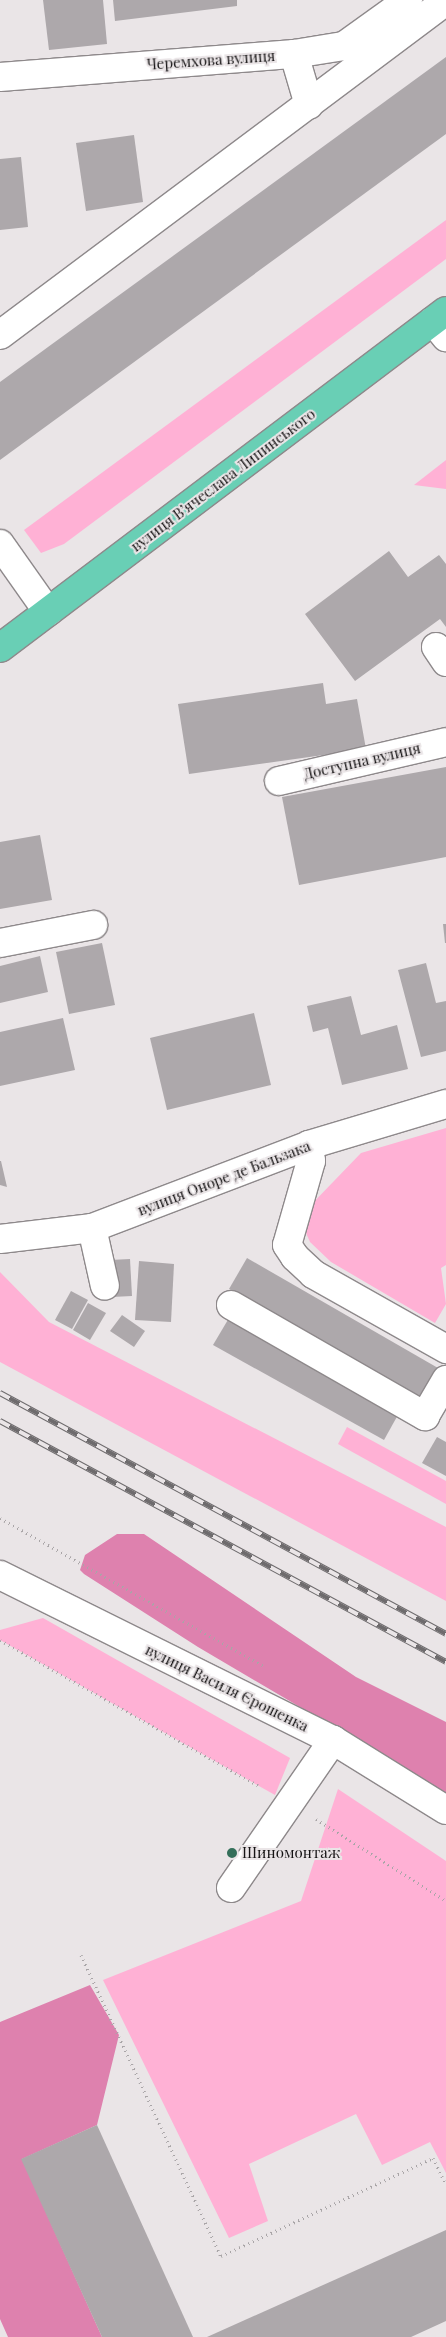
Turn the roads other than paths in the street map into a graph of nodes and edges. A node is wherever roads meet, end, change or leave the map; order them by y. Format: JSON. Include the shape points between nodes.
{"nodes":[{"id":1,"x":408,"y":0,"type":"edge"},
{"id":2,"x":446,"y":1,"type":"edge"},
{"id":3,"x":294,"y":54,"type":"junction"},
{"id":4,"x":0,"y":77,"type":"edge"},
{"id":5,"x":309,"y":105,"type":"junction"},
{"id":6,"x":442,"y":323,"type":"edge"},
{"id":7,"x":0,"y":335,"type":"edge"},
{"id":8,"x":0,"y":544,"type":"edge"},
{"id":9,"x":48,"y":612,"type":"junction"},
{"id":10,"x":0,"y":648,"type":"edge"},
{"id":11,"x":446,"y":742,"type":"edge"},
{"id":12,"x":279,"y":781,"type":"dead end"},
{"id":13,"x":94,"y":925,"type":"dead end"},
{"id":14,"x":0,"y":944,"type":"edge"},
{"id":15,"x":446,"y":1104,"type":"edge"},
{"id":16,"x":309,"y":1145,"type":"junction"},
{"id":17,"x":92,"y":1228,"type":"junction"},
{"id":18,"x":0,"y":1240,"type":"edge"},
{"id":19,"x":105,"y":1286,"type":"dead end"},
{"id":20,"x":231,"y":1305,"type":"dead end"},
{"id":21,"x":446,"y":1349,"type":"edge"},
{"id":22,"x":446,"y":1380,"type":"edge"},
{"id":23,"x":435,"y":1421,"type":"edge"},
{"id":24,"x":0,"y":1576,"type":"edge"},
{"id":25,"x":333,"y":1740,"type":"junction"},
{"id":26,"x":446,"y":1810,"type":"edge"},
{"id":27,"x":231,"y":1888,"type":"dead end"}],
"edges":[{"from":1,"to":3,"type":"street","name":"Черемхова вулиця","via":[[344,46]]},
{"from":2,"to":5,"type":"street"},
{"from":3,"to":4,"type":"street","name":"Черемхова вулиця"},
{"from":3,"to":5,"type":"street"},
{"from":5,"to":7,"type":"street"},
{"from":6,"to":9,"type":"main road","name":"вулиця Вʼячеслава Липинського"},
{"from":8,"to":9,"type":"street"},
{"from":9,"to":10,"type":"main road","name":"вулиця Вʼячеслава Липинського"},
{"from":11,"to":12,"type":"street","name":"Доступна вулиця"},
{"from":13,"to":14,"type":"street"},
{"from":15,"to":16,"type":"street","name":"вулиця Оноре де Бальзака"},
{"from":16,"to":17,"type":"street","name":"вулиця Оноре де Бальзака"},
{"from":16,"to":21,"type":"street","via":[[311,1161],[287,1245],[295,1257],[313,1274]]},
{"from":17,"to":18,"type":"street","name":"вулиця Оноре де Бальзака"},
{"from":17,"to":19,"type":"street"},
{"from":20,"to":23,"type":"street"},
{"from":22,"to":23,"type":"street"},
{"from":24,"to":25,"type":"street","name":"вулиця Василя Єрошенка"},
{"from":25,"to":26,"type":"street","name":"вулиця Василя Єрошенка"},
{"from":25,"to":27,"type":"street"}]}
